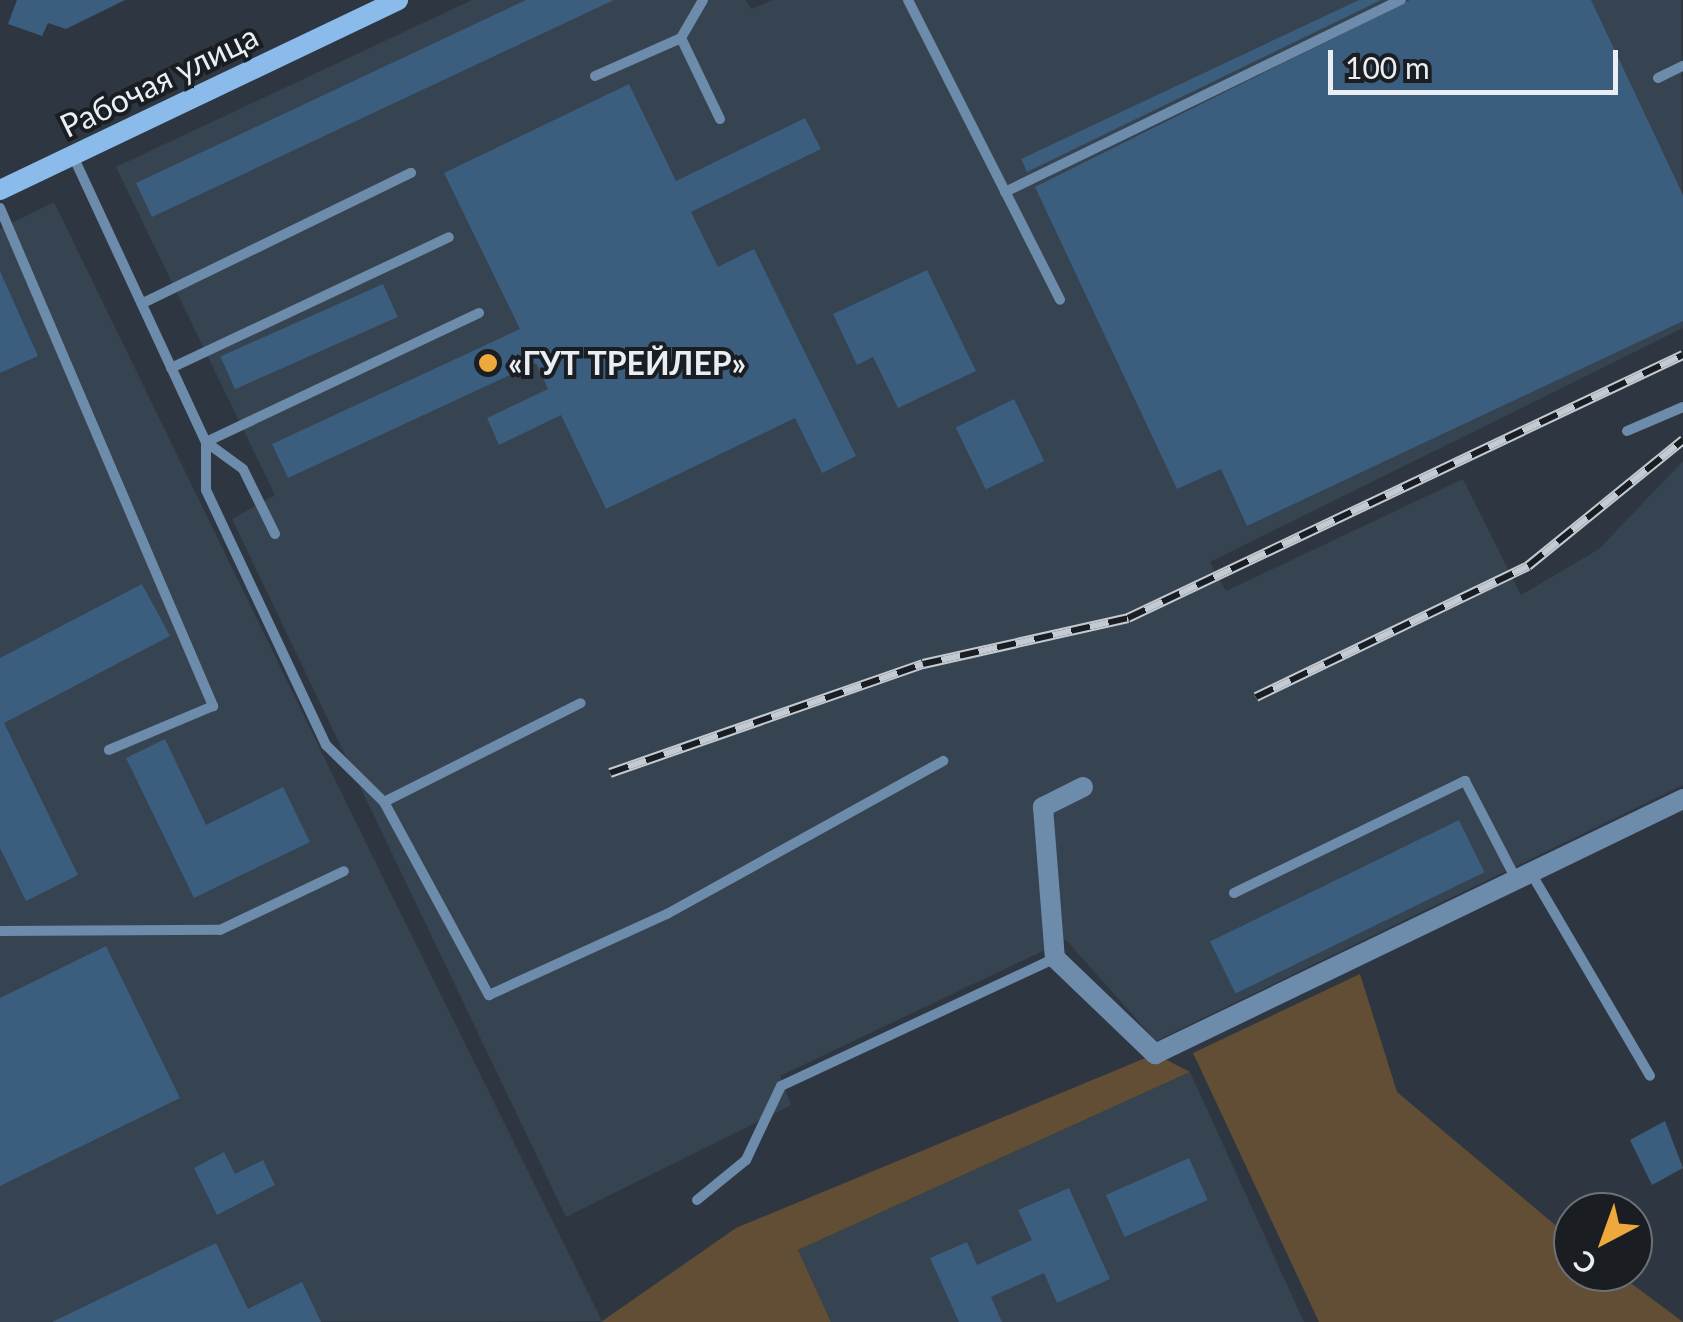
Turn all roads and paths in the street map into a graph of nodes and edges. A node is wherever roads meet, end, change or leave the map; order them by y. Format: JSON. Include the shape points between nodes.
{"nodes":[{"id":1,"x":398,"y":0,"type":"edge"},
{"id":2,"x":703,"y":0,"type":"edge"},
{"id":3,"x":908,"y":0,"type":"edge"},
{"id":4,"x":1400,"y":0,"type":"edge"},
{"id":5,"x":681,"y":38,"type":"junction"},
{"id":6,"x":1683,"y":66,"type":"edge"},
{"id":7,"x":595,"y":76,"type":"dead end"},
{"id":8,"x":1658,"y":78,"type":"dead end"},
{"id":9,"x":720,"y":119,"type":"dead end"},
{"id":10,"x":72,"y":155,"type":"junction"},
{"id":11,"x":410,"y":173,"type":"dead end"},
{"id":12,"x":0,"y":190,"type":"edge"},
{"id":13,"x":1005,"y":192,"type":"junction"},
{"id":14,"x":0,"y":208,"type":"edge"},
{"id":15,"x":449,"y":238,"type":"dead end"},
{"id":16,"x":1060,"y":300,"type":"dead end"},
{"id":17,"x":143,"y":303,"type":"junction"},
{"id":18,"x":479,"y":313,"type":"dead end"},
{"id":19,"x":171,"y":368,"type":"junction"},
{"id":20,"x":1683,"y":407,"type":"edge"},
{"id":21,"x":1628,"y":431,"type":"dead end"},
{"id":22,"x":206,"y":442,"type":"junction"},
{"id":23,"x":275,"y":534,"type":"dead end"},
{"id":24,"x":581,"y":703,"type":"dead end"},
{"id":25,"x":109,"y":750,"type":"dead end"},
{"id":26,"x":943,"y":761,"type":"dead end"},
{"id":27,"x":1082,"y":787,"type":"dead end"},
{"id":28,"x":1683,"y":799,"type":"edge"},
{"id":29,"x":384,"y":802,"type":"junction"},
{"id":30,"x":344,"y":871,"type":"dead end"},
{"id":31,"x":1523,"y":876,"type":"junction"},
{"id":32,"x":1234,"y":893,"type":"dead end"},
{"id":33,"x":0,"y":930,"type":"edge"},
{"id":34,"x":1056,"y":958,"type":"junction"},
{"id":35,"x":1650,"y":1076,"type":"dead end"},
{"id":36,"x":696,"y":1200,"type":"dead end"}],
"edges":[{"from":1,"to":10,"type":"main road","name":"Рабочая улица"},
{"from":2,"to":5,"type":"lane"},
{"from":3,"to":13,"type":"lane"},
{"from":4,"to":13,"type":"lane"},
{"from":5,"to":7,"type":"lane"},
{"from":5,"to":9,"type":"lane"},
{"from":6,"to":8,"type":"lane"},
{"from":10,"to":12,"type":"main road","name":"Рабочая улица"},
{"from":10,"to":17,"type":"lane"},
{"from":11,"to":17,"type":"lane"},
{"from":13,"to":16,"type":"lane"},
{"from":14,"to":25,"type":"lane","via":[[213,706]]},
{"from":15,"to":19,"type":"lane"},
{"from":17,"to":19,"type":"lane"},
{"from":18,"to":22,"type":"lane"},
{"from":19,"to":22,"type":"lane"},
{"from":20,"to":21,"type":"lane"},
{"from":22,"to":23,"type":"lane","via":[[243,470]]},
{"from":22,"to":29,"type":"lane","via":[[206,490],[326,745]]},
{"from":24,"to":29,"type":"lane"},
{"from":26,"to":29,"type":"lane","via":[[668,914],[489,995]]},
{"from":27,"to":34,"type":"street","via":[[1042,807]]},
{"from":28,"to":31,"type":"street"},
{"from":30,"to":33,"type":"lane","via":[[220,930]]},
{"from":31,"to":32,"type":"lane","via":[[1465,781]]},
{"from":31,"to":34,"type":"street","via":[[1155,1054]]},
{"from":31,"to":35,"type":"lane"},
{"from":34,"to":36,"type":"lane","via":[[781,1086],[746,1160]]}]}
